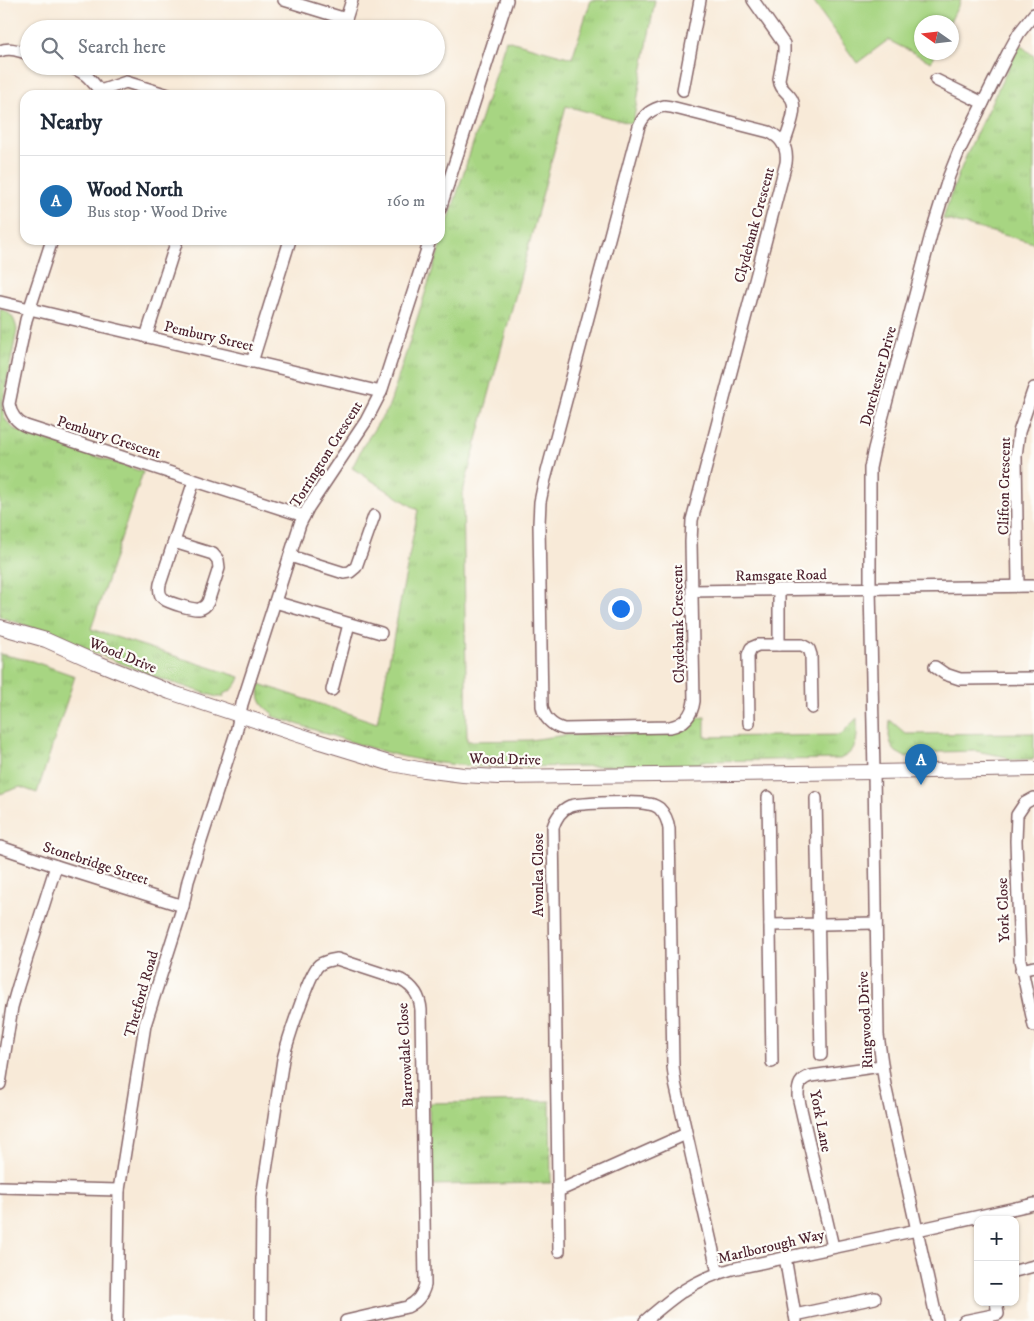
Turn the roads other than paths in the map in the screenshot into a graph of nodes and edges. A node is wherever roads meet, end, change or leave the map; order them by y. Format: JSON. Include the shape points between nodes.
{"nodes":[{"id":1,"x":284,"y":0,"type":"edge"},
{"id":2,"x":352,"y":0,"type":"edge"},
{"id":3,"x":507,"y":0,"type":"edge"},
{"id":4,"x":700,"y":0,"type":"edge"},
{"id":5,"x":753,"y":0,"type":"edge"},
{"id":6,"x":1034,"y":14,"type":"edge"},
{"id":7,"x":0,"y":51,"type":"edge"},
{"id":8,"x":20,"y":51,"type":"edge"},
{"id":9,"x":87,"y":75,"type":"edge"},
{"id":10,"x":936,"y":80,"type":"dead end"},
{"id":11,"x":97,"y":90,"type":"edge"},
{"id":12,"x":106,"y":90,"type":"edge"},
{"id":13,"x":152,"y":90,"type":"edge"},
{"id":14,"x":683,"y":90,"type":"dead end"},
{"id":15,"x":983,"y":103,"type":"junction"},
{"id":16,"x":784,"y":145,"type":"junction"},
{"id":17,"x":445,"y":180,"type":"edge"},
{"id":18,"x":50,"y":245,"type":"edge"},
{"id":19,"x":175,"y":245,"type":"edge"},
{"id":20,"x":288,"y":245,"type":"edge"},
{"id":21,"x":428,"y":245,"type":"edge"},
{"id":22,"x":0,"y":302,"type":"edge"},
{"id":23,"x":30,"y":309,"type":"junction"},
{"id":24,"x":146,"y":336,"type":"junction"},
{"id":25,"x":252,"y":362,"type":"junction"},
{"id":26,"x":1034,"y":388,"type":"edge"},
{"id":27,"x":381,"y":392,"type":"junction"},
{"id":28,"x":194,"y":481,"type":"junction"},
{"id":29,"x":304,"y":516,"type":"junction"},
{"id":30,"x":374,"y":516,"type":"dead end"},
{"id":31,"x":174,"y":542,"type":"junction"},
{"id":32,"x":290,"y":556,"type":"junction"},
{"id":33,"x":1018,"y":586,"type":"junction"},
{"id":34,"x":1034,"y":586,"type":"edge"},
{"id":35,"x":870,"y":588,"type":"junction"},
{"id":36,"x":779,"y":590,"type":"junction"},
{"id":37,"x":692,"y":592,"type":"junction"},
{"id":38,"x":275,"y":602,"type":"junction"},
{"id":39,"x":349,"y":624,"type":"junction"},
{"id":40,"x":0,"y":627,"type":"edge"},
{"id":41,"x":381,"y":633,"type":"dead end"},
{"id":42,"x":778,"y":645,"type":"junction"},
{"id":43,"x":935,"y":667,"type":"dead end"},
{"id":44,"x":1034,"y":678,"type":"edge"},
{"id":45,"x":332,"y":690,"type":"dead end"},
{"id":46,"x":812,"y":708,"type":"dead end"},
{"id":47,"x":240,"y":714,"type":"junction"},
{"id":48,"x":749,"y":723,"type":"dead end"},
{"id":49,"x":1034,"y":769,"type":"edge"},
{"id":50,"x":874,"y":772,"type":"junction"},
{"id":51,"x":768,"y":797,"type":"dead end"},
{"id":52,"x":816,"y":798,"type":"dead end"},
{"id":53,"x":1034,"y":798,"type":"edge"},
{"id":54,"x":0,"y":847,"type":"edge"},
{"id":55,"x":56,"y":866,"type":"junction"},
{"id":56,"x":182,"y":906,"type":"junction"},
{"id":57,"x":876,"y":923,"type":"junction"},
{"id":58,"x":818,"y":924,"type":"junction"},
{"id":59,"x":770,"y":925,"type":"junction"},
{"id":60,"x":1034,"y":967,"type":"edge"},
{"id":61,"x":1021,"y":970,"type":"junction"},
{"id":62,"x":1034,"y":1026,"type":"edge"},
{"id":63,"x":820,"y":1055,"type":"dead end"},
{"id":64,"x":772,"y":1062,"type":"dead end"},
{"id":65,"x":881,"y":1066,"type":"junction"},
{"id":66,"x":0,"y":1084,"type":"edge"},
{"id":67,"x":686,"y":1134,"type":"junction"},
{"id":68,"x":0,"y":1187,"type":"edge"},
{"id":69,"x":119,"y":1190,"type":"junction"},
{"id":70,"x":558,"y":1191,"type":"junction"},
{"id":71,"x":1034,"y":1204,"type":"edge"},
{"id":72,"x":917,"y":1230,"type":"junction"},
{"id":73,"x":833,"y":1246,"type":"junction"},
{"id":74,"x":559,"y":1251,"type":"dead end"},
{"id":75,"x":785,"y":1257,"type":"junction"},
{"id":76,"x":1034,"y":1266,"type":"edge"},
{"id":77,"x":1019,"y":1270,"type":"edge"},
{"id":78,"x":718,"y":1273,"type":"junction"},
{"id":79,"x":875,"y":1298,"type":"dead end"},
{"id":80,"x":998,"y":1312,"type":"edge"},
{"id":81,"x":796,"y":1318,"type":"edge"},
{"id":82,"x":117,"y":1321,"type":"edge"},
{"id":83,"x":260,"y":1321,"type":"edge"},
{"id":84,"x":346,"y":1321,"type":"edge"},
{"id":85,"x":645,"y":1321,"type":"edge"},
{"id":86,"x":937,"y":1321,"type":"edge"},
{"id":87,"x":964,"y":1321,"type":"edge"}],
"edges":[{"from":1,"to":2,"type":"street","via":[[346,19]]},
{"from":3,"to":17,"type":"street"},
{"from":4,"to":14,"type":"street"},
{"from":5,"to":16,"type":"street","via":[[785,48],[779,84],[794,107]]},
{"from":6,"to":15,"type":"street","name":"Dorchester Drive","via":[[1012,44]]},
{"from":7,"to":8,"type":"street"},
{"from":9,"to":11,"type":"street"},
{"from":10,"to":15,"type":"street"},
{"from":12,"to":13,"type":"street","via":[[126,82]]},
{"from":15,"to":35,"type":"street","name":"Dorchester Drive","via":[[959,151],[940,201],[874,450],[869,486]]},
{"from":16,"to":37,"type":"street","name":"Clydebank Crescent","via":[[786,163],[694,508]]},
{"from":16,"to":37,"type":"street","name":"Clydebank Crescent","via":[[769,132],[664,106],[651,110],[639,126],[540,502],[542,706],[549,721],[569,729],[670,727],[686,720],[694,701]]},
{"from":18,"to":23,"type":"street"},
{"from":19,"to":24,"type":"street"},
{"from":20,"to":25,"type":"street"},
{"from":21,"to":27,"type":"street","name":"Torrington Crescent"},
{"from":22,"to":23,"type":"street","name":"Pembury Street"},
{"from":23,"to":24,"type":"street","name":"Pembury Street"},
{"from":23,"to":28,"type":"street","name":"Pembury Crescent","via":[[10,399],[14,418],[26,426]]},
{"from":24,"to":25,"type":"street","name":"Pembury Street"},
{"from":25,"to":27,"type":"street","name":"Pembury Street"},
{"from":26,"to":33,"type":"street","name":"Clifton Crescent","via":[[1019,432],[1016,456]]},
{"from":27,"to":29,"type":"street","name":"Torrington Crescent","via":[[366,421]]},
{"from":28,"to":29,"type":"street","name":"Pembury Crescent"},
{"from":28,"to":31,"type":"street"},
{"from":29,"to":32,"type":"street","name":"Torrington Crescent"},
{"from":30,"to":32,"type":"street","via":[[356,567],[350,572],[344,573]]},
{"from":31,"to":31,"type":"street","via":[[160,584],[160,594],[168,601],[202,609],[208,602],[219,568],[218,560],[212,554]]},
{"from":32,"to":38,"type":"street","name":"Torrington Crescent"},
{"from":33,"to":34,"type":"street"},
{"from":33,"to":35,"type":"street"},
{"from":35,"to":36,"type":"street","name":"Ramsgate Road"},
{"from":35,"to":50,"type":"street","name":"Dorchester Drive"},
{"from":36,"to":37,"type":"street","name":"Ramsgate Road"},
{"from":36,"to":42,"type":"street"},
{"from":38,"to":39,"type":"street"},
{"from":38,"to":47,"type":"street","name":"Torrington Crescent"},
{"from":39,"to":41,"type":"street"},
{"from":39,"to":45,"type":"street"},
{"from":40,"to":47,"type":"street","name":"Wood Drive","via":[[46,640],[170,692]]},
{"from":42,"to":46,"type":"street","via":[[802,645],[810,652]]},
{"from":42,"to":48,"type":"street","via":[[758,645],[749,651]]},
{"from":43,"to":44,"type":"street","via":[[960,679]]},
{"from":47,"to":50,"type":"street","name":"Wood Drive","via":[[392,764],[463,775]]},
{"from":47,"to":56,"type":"street","name":"Thetford Road"},
{"from":49,"to":50,"type":"street","name":"Wood Drive"},
{"from":50,"to":57,"type":"street","name":"Ringwood Drive"},
{"from":51,"to":59,"type":"street"},
{"from":52,"to":58,"type":"street"},
{"from":53,"to":61,"type":"street","name":"York Close","via":[[1025,803],[1018,815],[1016,841]]},
{"from":54,"to":55,"type":"street","name":"Stonebridge Street"},
{"from":55,"to":56,"type":"street","name":"Stonebridge Street"},
{"from":55,"to":66,"type":"street","via":[[12,1007]]},
{"from":56,"to":69,"type":"street","name":"Thetford Road","via":[[145,1025]]},
{"from":57,"to":58,"type":"street"},
{"from":57,"to":65,"type":"street","name":"Ringwood Drive"},
{"from":58,"to":59,"type":"street"},
{"from":58,"to":63,"type":"street"},
{"from":59,"to":64,"type":"street"},
{"from":60,"to":61,"type":"street"},
{"from":61,"to":62,"type":"street","name":"York Close"},
{"from":65,"to":72,"type":"street","name":"Ringwood Drive"},
{"from":65,"to":73,"type":"street","name":"York Lane","via":[[811,1076],[802,1080],[798,1087]]},
{"from":67,"to":70,"type":"street"},
{"from":67,"to":70,"type":"street","name":"Avonlea Close","via":[[673,1066],[668,821],[659,809],[647,803],[568,807],[558,815],[552,833]]},
{"from":67,"to":78,"type":"street","name":"Avonlea Close"},
{"from":68,"to":69,"type":"street"},
{"from":69,"to":82,"type":"street","name":"Thetford Road"},
{"from":70,"to":74,"type":"street","name":"Avonlea Close"},
{"from":71,"to":72,"type":"street"},
{"from":72,"to":73,"type":"street","name":"Marlborough Way"},
{"from":72,"to":86,"type":"street","name":"Ringwood Drive"},
{"from":73,"to":75,"type":"street","name":"Marlborough Way"},
{"from":75,"to":78,"type":"street","name":"Marlborough Way"},
{"from":75,"to":81,"type":"street"},
{"from":76,"to":77,"type":"street"},
{"from":78,"to":85,"type":"street","name":"Marlborough Way","via":[[682,1291]]},
{"from":79,"to":81,"type":"street"},
{"from":80,"to":87,"type":"street"},
{"from":83,"to":84,"type":"street","name":"Barrowdale Close","via":[[262,1197],[283,1059],[315,970],[325,962],[337,960],[402,980],[416,992],[421,1010],[425,1284],[414,1304]]}]}
